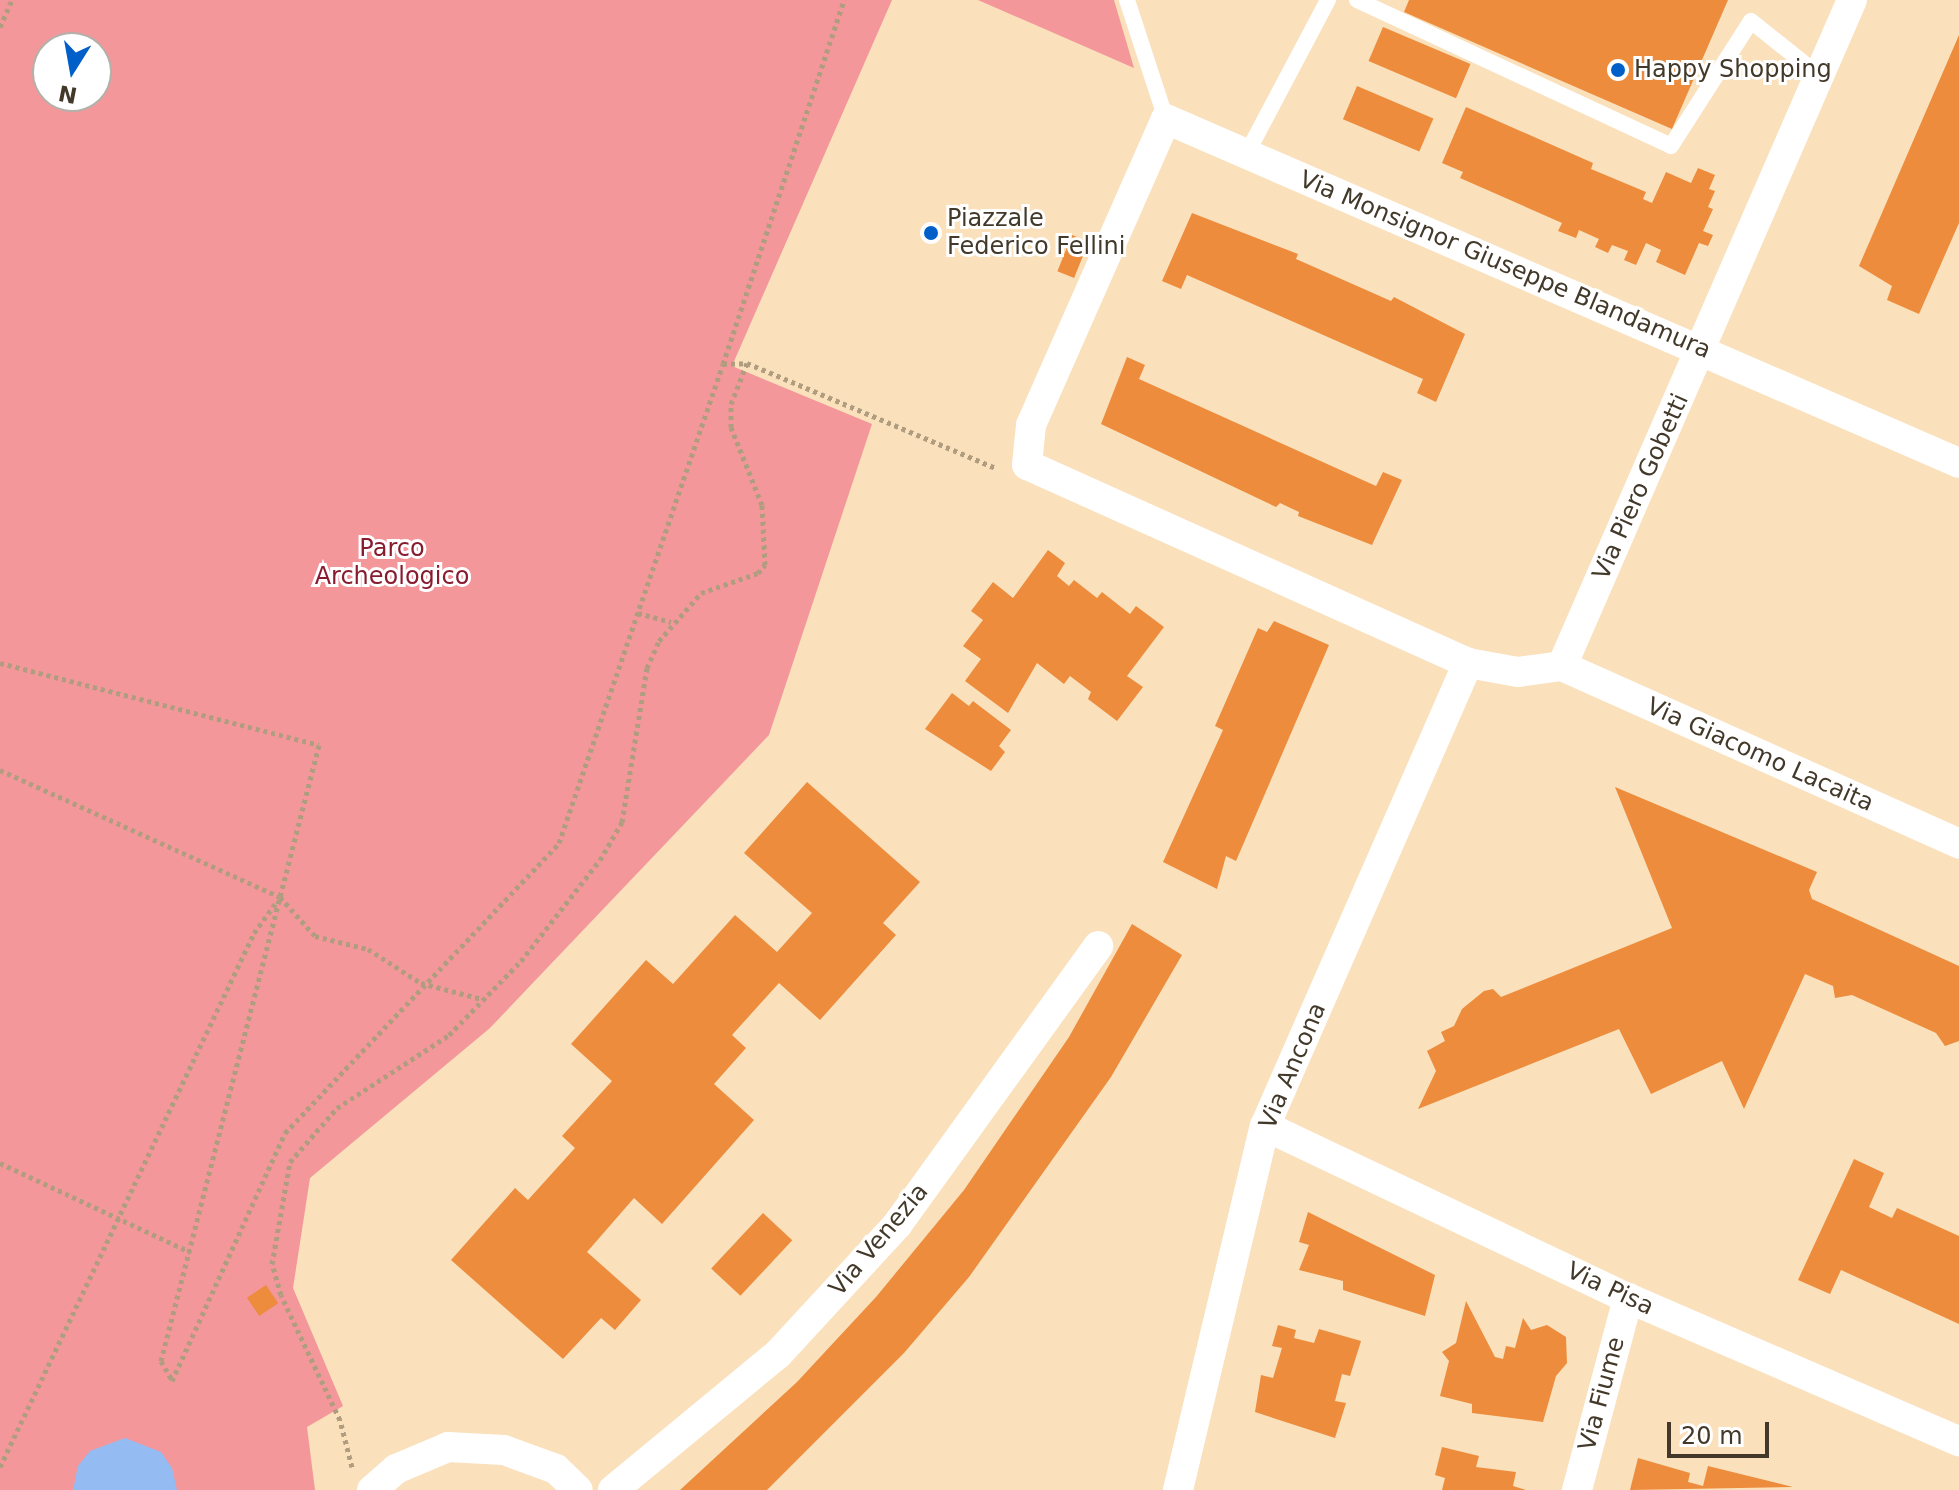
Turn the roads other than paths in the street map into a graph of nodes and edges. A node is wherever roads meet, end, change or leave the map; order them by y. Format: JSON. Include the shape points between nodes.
{"nodes":[{"id":1,"x":1127,"y":0,"type":"edge"},
{"id":2,"x":1328,"y":0,"type":"edge"},
{"id":3,"x":1357,"y":0,"type":"edge"},
{"id":4,"x":1852,"y":0,"type":"edge"},
{"id":5,"x":1820,"y":76,"type":"junction"},
{"id":6,"x":1166,"y":119,"type":"junction"},
{"id":7,"x":1247,"y":153,"type":"junction"},
{"id":8,"x":1702,"y":350,"type":"junction"},
{"id":9,"x":1959,"y":463,"type":"edge"},
{"id":10,"x":1468,"y":663,"type":"junction"},
{"id":11,"x":1562,"y":666,"type":"junction"},
{"id":12,"x":1959,"y":844,"type":"edge"},
{"id":13,"x":1098,"y":946,"type":"dead end"},
{"id":14,"x":1265,"y":1126,"type":"junction"},
{"id":15,"x":1628,"y":1298,"type":"junction"},
{"id":16,"x":1959,"y":1441,"type":"edge"},
{"id":17,"x":363,"y":1483,"type":"edge"},
{"id":18,"x":578,"y":1490,"type":"edge"},
{"id":19,"x":613,"y":1490,"type":"edge"},
{"id":20,"x":1178,"y":1490,"type":"edge"},
{"id":21,"x":1577,"y":1490,"type":"edge"}],
"edges":[{"from":1,"to":6,"type":"lane"},
{"from":2,"to":7,"type":"lane"},
{"from":3,"to":5,"type":"lane","via":[[1671,146],[1751,21]]},
{"from":4,"to":5,"type":"street","name":"Via Piero Gobetti"},
{"from":5,"to":8,"type":"street","name":"Via Piero Gobetti"},
{"from":6,"to":7,"type":"street","name":"Via Monsignor Giuseppe Blandamura"},
{"from":6,"to":10,"type":"street","via":[[1031,425],[1027,465]]},
{"from":7,"to":8,"type":"street","name":"Via Monsignor Giuseppe Blandamura"},
{"from":8,"to":9,"type":"street","name":"Via Monsignor Giuseppe Blandamura"},
{"from":8,"to":11,"type":"street","name":"Via Piero Gobetti"},
{"from":10,"to":11,"type":"street","via":[[1518,672]]},
{"from":10,"to":14,"type":"street","name":"Via Ancona"},
{"from":11,"to":12,"type":"street","name":"Via Giacomo Lacaita"},
{"from":13,"to":19,"type":"street","name":"Via Venezia","via":[[897,1225],[778,1354]]},
{"from":14,"to":15,"type":"street","name":"Via Pisa"},
{"from":14,"to":20,"type":"street","name":"Via Ancona"},
{"from":15,"to":16,"type":"street","name":"Via Pisa"},
{"from":15,"to":21,"type":"street","name":"Via Fiume"},
{"from":17,"to":18,"type":"street","via":[[448,1447],[504,1450],[556,1469]]}]}
